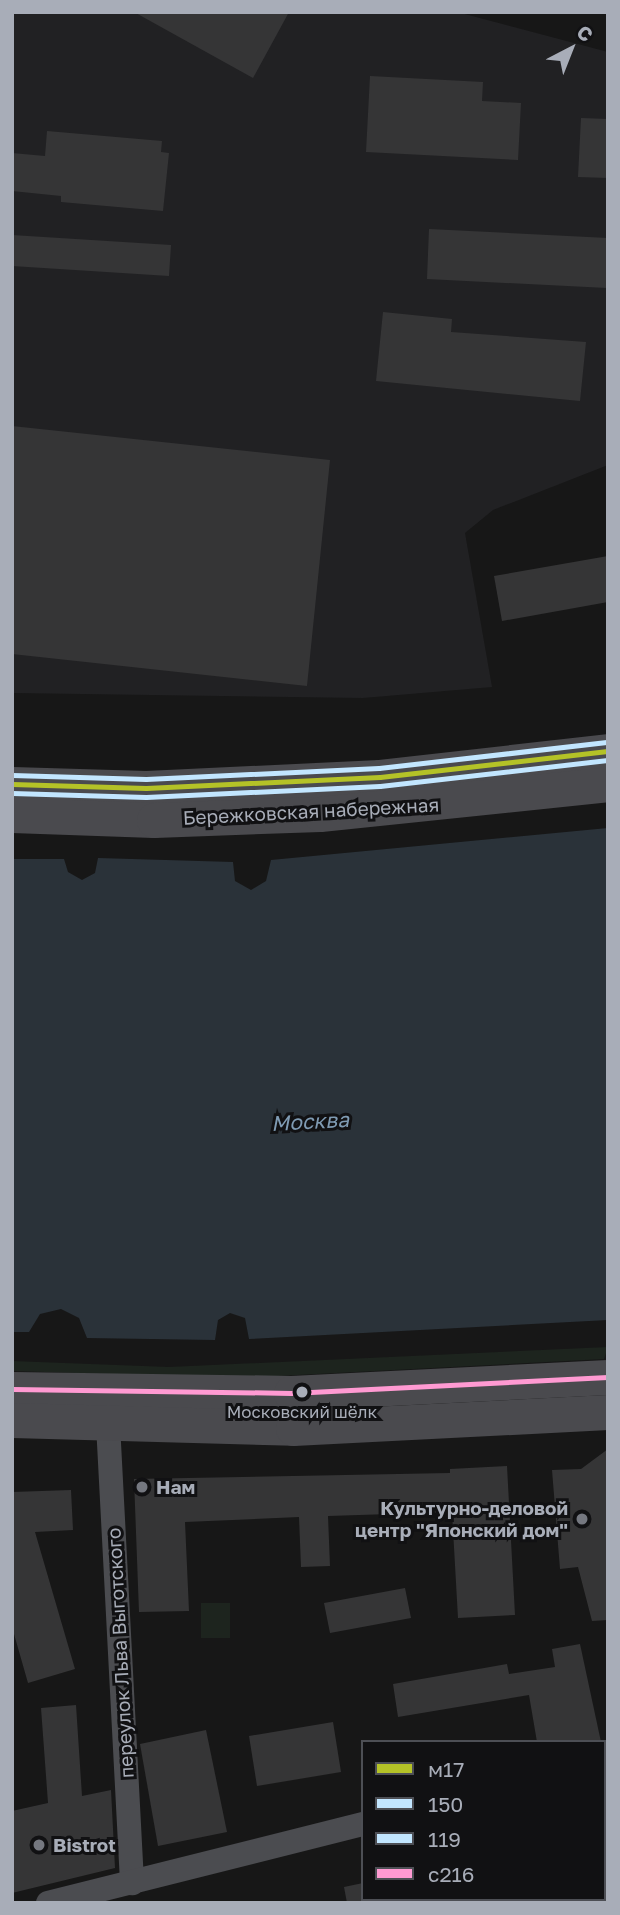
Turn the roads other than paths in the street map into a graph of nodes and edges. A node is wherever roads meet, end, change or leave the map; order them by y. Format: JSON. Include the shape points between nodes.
{"nodes":[{"id":1,"x":608,"y":751,"type":"edge"},
{"id":2,"x":12,"y":783,"type":"edge"},
{"id":3,"x":608,"y":784,"type":"edge"},
{"id":4,"x":12,"y":815,"type":"edge"},
{"id":5,"x":608,"y":1377,"type":"edge"},
{"id":6,"x":12,"y":1389,"type":"edge"},
{"id":7,"x":608,"y":1412,"type":"edge"},
{"id":8,"x":12,"y":1420,"type":"edge"},
{"id":9,"x":108,"y":1424,"type":"junction"},
{"id":10,"x":361,"y":1825,"type":"edge"},
{"id":11,"x":132,"y":1883,"type":"junction"},
{"id":12,"x":47,"y":1903,"type":"edge"}],
"edges":[{"from":1,"to":2,"type":"main road","name":"Бережковская набережная","via":[[380,777],[146,788]]},
{"from":3,"to":4,"type":"main road","name":"Бережковская набережная","via":[[320,814],[154,820]]},
{"from":5,"to":6,"type":"main road","via":[[291,1393]]},
{"from":7,"to":9,"type":"main road","via":[[293,1428]]},
{"from":8,"to":9,"type":"main road"},
{"from":9,"to":11,"type":"street","name":"переулок Льва Выготского"},
{"from":10,"to":11,"type":"street"},
{"from":11,"to":12,"type":"street"}]}
